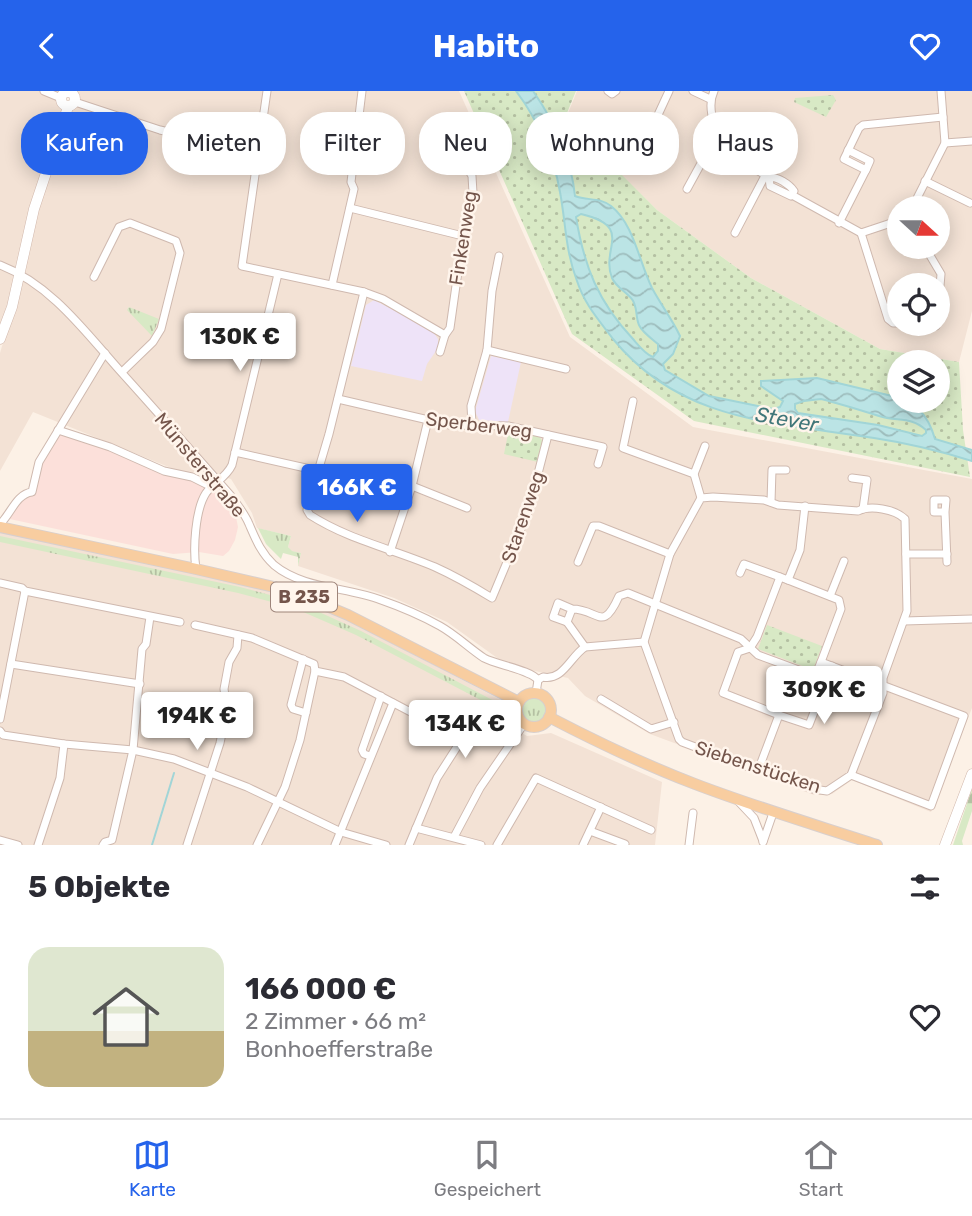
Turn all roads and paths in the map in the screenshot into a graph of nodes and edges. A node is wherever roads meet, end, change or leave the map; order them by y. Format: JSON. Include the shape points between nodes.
{"nodes":[{"id":1,"x":44,"y":91,"type":"edge"},
{"id":2,"x":267,"y":91,"type":"edge"},
{"id":3,"x":362,"y":91,"type":"edge"},
{"id":4,"x":608,"y":91,"type":"edge"},
{"id":5,"x":616,"y":91,"type":"edge"},
{"id":6,"x":669,"y":91,"type":"edge"},
{"id":7,"x":693,"y":91,"type":"edge"},
{"id":8,"x":941,"y":91,"type":"edge"},
{"id":9,"x":712,"y":95,"type":"edge"},
{"id":10,"x":70,"y":98,"type":"edge"},
{"id":11,"x":264,"y":112,"type":"edge"},
{"id":12,"x":659,"y":112,"type":"edge"},
{"id":13,"x":943,"y":117,"type":"junction"},
{"id":14,"x":162,"y":131,"type":"edge"},
{"id":15,"x":972,"y":141,"type":"edge"},
{"id":16,"x":945,"y":143,"type":"junction"},
{"id":17,"x":256,"y":175,"type":"edge"},
{"id":18,"x":471,"y":175,"type":"edge"},
{"id":19,"x":695,"y":175,"type":"edge"},
{"id":20,"x":768,"y":176,"type":"joint"},
{"id":21,"x":925,"y":181,"type":"junction"},
{"id":22,"x":687,"y":189,"type":"dead end"},
{"id":23,"x":918,"y":196,"type":"edge"},
{"id":24,"x":970,"y":203,"type":"dead end"},
{"id":25,"x":349,"y":208,"type":"junction"},
{"id":26,"x":839,"y":223,"type":"junction"},
{"id":27,"x":887,"y":224,"type":"edge"},
{"id":28,"x":735,"y":233,"type":"dead end"},
{"id":29,"x":861,"y":233,"type":"junction"},
{"id":30,"x":463,"y":236,"type":"junction"},
{"id":31,"x":499,"y":256,"type":"dead end"},
{"id":32,"x":0,"y":265,"type":"edge"},
{"id":33,"x":20,"y":273,"type":"junction"},
{"id":34,"x":278,"y":274,"type":"junction"},
{"id":35,"x":94,"y":277,"type":"dead end"},
{"id":36,"x":332,"y":285,"type":"junction"},
{"id":37,"x":364,"y":292,"type":"junction"},
{"id":38,"x":887,"y":316,"type":"edge"},
{"id":39,"x":445,"y":335,"type":"junction"},
{"id":40,"x":0,"y":339,"type":"edge"},
{"id":41,"x":487,"y":350,"type":"junction"},
{"id":42,"x":440,"y":352,"type":"dead end"},
{"id":43,"x":104,"y":353,"type":"junction"},
{"id":44,"x":566,"y":369,"type":"dead end"},
{"id":45,"x":122,"y":372,"type":"junction"},
{"id":46,"x":338,"y":399,"type":"junction"},
{"id":47,"x":633,"y":401,"type":"dead end"},
{"id":48,"x":428,"y":420,"type":"junction"},
{"id":49,"x":472,"y":424,"type":"junction"},
{"id":50,"x":58,"y":430,"type":"junction"},
{"id":51,"x":548,"y":435,"type":"junction"},
{"id":52,"x":705,"y":446,"type":"dead end"},
{"id":53,"x":235,"y":452,"type":"junction"},
{"id":54,"x":598,"y":464,"type":"dead end"},
{"id":55,"x":786,"y":470,"type":"dead end"},
{"id":56,"x":319,"y":471,"type":"junction"},
{"id":57,"x":694,"y":474,"type":"junction"},
{"id":58,"x":852,"y":478,"type":"dead end"},
{"id":59,"x":215,"y":484,"type":"junction"},
{"id":60,"x":412,"y":486,"type":"junction"},
{"id":61,"x":701,"y":498,"type":"junction"},
{"id":62,"x":771,"y":502,"type":"junction"},
{"id":63,"x":805,"y":506,"type":"junction"},
{"id":64,"x":467,"y":508,"type":"dead end"},
{"id":65,"x":863,"y":509,"type":"junction"},
{"id":66,"x":946,"y":512,"type":"dead end"},
{"id":67,"x":0,"y":525,"type":"edge"},
{"id":68,"x":390,"y":552,"type":"junction"},
{"id":69,"x":670,"y":554,"type":"junction"},
{"id":70,"x":906,"y":554,"type":"junction"},
{"id":71,"x":844,"y":561,"type":"dead end"},
{"id":72,"x":578,"y":562,"type":"dead end"},
{"id":73,"x":196,"y":569,"type":"junction"},
{"id":74,"x":740,"y":573,"type":"dead end"},
{"id":75,"x":784,"y":579,"type":"junction"},
{"id":76,"x":0,"y":583,"type":"edge"},
{"id":77,"x":25,"y":591,"type":"junction"},
{"id":78,"x":830,"y":596,"type":"junction"},
{"id":79,"x":657,"y":604,"type":"junction"},
{"id":80,"x":572,"y":609,"type":"junction"},
{"id":81,"x":150,"y":617,"type":"junction"},
{"id":82,"x":972,"y":619,"type":"edge"},
{"id":83,"x":904,"y":621,"type":"junction"},
{"id":84,"x":180,"y":622,"type":"dead end"},
{"id":85,"x":567,"y":622,"type":"junction"},
{"id":86,"x":195,"y":625,"type":"dead end"},
{"id":87,"x":238,"y":635,"type":"junction"},
{"id":88,"x":644,"y":642,"type":"junction"},
{"id":89,"x":585,"y":647,"type":"junction"},
{"id":90,"x":750,"y":648,"type":"junction"},
{"id":91,"x":303,"y":659,"type":"junction"},
{"id":92,"x":821,"y":662,"type":"junction"},
{"id":93,"x":11,"y":664,"type":"junction"},
{"id":94,"x":832,"y":666,"type":"junction"},
{"id":95,"x":315,"y":671,"type":"junction"},
{"id":96,"x":538,"y":680,"type":"junction"},
{"id":97,"x":140,"y":684,"type":"junction"},
{"id":98,"x":883,"y":687,"type":"junction"},
{"id":99,"x":296,"y":688,"type":"junction"},
{"id":100,"x":311,"y":691,"type":"junction"},
{"id":101,"x":537,"y":693,"type":"junction"},
{"id":102,"x":381,"y":697,"type":"junction"},
{"id":103,"x":601,"y":699,"type":"dead end"},
{"id":104,"x":519,"y":702,"type":"junction"},
{"id":105,"x":393,"y":703,"type":"junction"},
{"id":106,"x":306,"y":713,"type":"junction"},
{"id":107,"x":779,"y":715,"type":"junction"},
{"id":108,"x":549,"y":717,"type":"junction"},
{"id":109,"x":0,"y":719,"type":"edge"},
{"id":110,"x":372,"y":721,"type":"junction"},
{"id":111,"x":674,"y":722,"type":"junction"},
{"id":112,"x":524,"y":724,"type":"junction"},
{"id":113,"x":383,"y":725,"type":"junction"},
{"id":114,"x":0,"y":731,"type":"edge"},
{"id":115,"x":64,"y":744,"type":"junction"},
{"id":116,"x":134,"y":750,"type":"junction"},
{"id":117,"x":370,"y":756,"type":"junction"},
{"id":118,"x":759,"y":768,"type":"junction"},
{"id":119,"x":210,"y":772,"type":"junction"},
{"id":120,"x":972,"y":774,"type":"edge"},
{"id":121,"x":851,"y":775,"type":"junction"},
{"id":122,"x":737,"y":800,"type":"junction"},
{"id":123,"x":279,"y":802,"type":"junction"},
{"id":124,"x":601,"y":807,"type":"junction"},
{"id":125,"x":693,"y":813,"type":"dead end"},
{"id":126,"x":773,"y":813,"type":"junction"},
{"id":127,"x":415,"y":828,"type":"junction"},
{"id":128,"x":651,"y":830,"type":"dead end"},
{"id":129,"x":590,"y":831,"type":"junction"},
{"id":130,"x":341,"y":832,"type":"junction"},
{"id":131,"x":454,"y":837,"type":"junction"},
{"id":132,"x":0,"y":841,"type":"edge"},
{"id":133,"x":762,"y":843,"type":"edge"},
{"id":134,"x":18,"y":845,"type":"edge"},
{"id":135,"x":38,"y":845,"type":"edge"},
{"id":136,"x":103,"y":845,"type":"edge"},
{"id":137,"x":187,"y":845,"type":"edge"},
{"id":138,"x":257,"y":845,"type":"edge"},
{"id":139,"x":335,"y":845,"type":"edge"},
{"id":140,"x":386,"y":845,"type":"edge"},
{"id":141,"x":409,"y":845,"type":"edge"},
{"id":142,"x":481,"y":845,"type":"edge"},
{"id":143,"x":497,"y":845,"type":"edge"},
{"id":144,"x":583,"y":845,"type":"edge"},
{"id":145,"x":625,"y":845,"type":"edge"},
{"id":146,"x":689,"y":845,"type":"edge"},
{"id":147,"x":877,"y":845,"type":"edge"},
{"id":148,"x":945,"y":845,"type":"edge"}],
"edges":[{"from":1,"to":10,"type":"street"},
{"from":2,"to":11,"type":"street"},
{"from":3,"to":25,"type":"street"},
{"from":4,"to":5,"type":"street"},
{"from":6,"to":12,"type":"street"},
{"from":7,"to":9,"type":"street"},
{"from":8,"to":13,"type":"street"},
{"from":10,"to":14,"type":"street"},
{"from":10,"to":33,"type":"street","via":[[34,209]]},
{"from":13,"to":16,"type":"street"},
{"from":13,"to":26,"type":"street","via":[[859,128],[844,159],[866,170]]},
{"from":15,"to":16,"type":"street"},
{"from":16,"to":21,"type":"street"},
{"from":17,"to":34,"type":"street","via":[[242,266]]},
{"from":18,"to":30,"type":"street","name":"Finkenweg","via":[[473,193]]},
{"from":19,"to":22,"type":"street"},
{"from":20,"to":26,"type":"street","via":[[790,186],[792,195]]},
{"from":20,"to":28,"type":"street"},
{"from":21,"to":23,"type":"street"},
{"from":21,"to":24,"type":"street"},
{"from":25,"to":30,"type":"street"},
{"from":25,"to":36,"type":"street"},
{"from":26,"to":29,"type":"street"},
{"from":27,"to":29,"type":"street"},
{"from":29,"to":38,"type":"street"},
{"from":30,"to":39,"type":"street","name":"Finkenweg","via":[[450,328]]},
{"from":31,"to":41,"type":"street"},
{"from":32,"to":33,"type":"street","name":"Münsterstraße"},
{"from":33,"to":40,"type":"street"},
{"from":33,"to":43,"type":"street","name":"Münsterstraße","via":[[70,314]]},
{"from":34,"to":36,"type":"street"},
{"from":34,"to":53,"type":"street"},
{"from":35,"to":45,"type":"street","via":[[119,227],[131,223],[176,241],[180,253],[162,329]]},
{"from":36,"to":37,"type":"street"},
{"from":37,"to":39,"type":"street"},
{"from":37,"to":46,"type":"street"},
{"from":39,"to":42,"type":"street","name":"Finkenweg"},
{"from":41,"to":44,"type":"street"},
{"from":41,"to":49,"type":"street","via":[[471,406]]},
{"from":43,"to":45,"type":"street","name":"Münsterstraße"},
{"from":43,"to":50,"type":"street"},
{"from":45,"to":59,"type":"street","name":"Münsterstraße"},
{"from":46,"to":48,"type":"street","name":"Sperberweg"},
{"from":46,"to":56,"type":"street"},
{"from":47,"to":57,"type":"street","via":[[623,448]]},
{"from":48,"to":49,"type":"street","name":"Sperberweg"},
{"from":48,"to":60,"type":"street"},
{"from":49,"to":51,"type":"street","name":"Sperberweg"},
{"from":50,"to":59,"type":"street","via":[[163,471]]},
{"from":50,"to":67,"type":"street","via":[[39,462],[32,492],[20,498]]},
{"from":51,"to":54,"type":"street","name":"Sperberweg","via":[[603,447]]},
{"from":51,"to":68,"type":"street","name":"Starenweg","via":[[528,512],[492,598],[434,566]]},
{"from":52,"to":57,"type":"street"},
{"from":53,"to":56,"type":"street"},
{"from":53,"to":59,"type":"street","via":[[229,471]]},
{"from":55,"to":62,"type":"street","via":[[772,470]]},
{"from":56,"to":68,"type":"street","via":[[307,513],[341,533]]},
{"from":57,"to":61,"type":"street"},
{"from":58,"to":65,"type":"street","via":[[867,480]]},
{"from":59,"to":73,"type":"street","via":[[202,505]]},
{"from":59,"to":96,"type":"street","name":"Münsterstraße","via":[[244,515],[260,549],[287,574],[355,591],[408,611],[441,627],[485,658],[531,673]]},
{"from":60,"to":64,"type":"street"},
{"from":60,"to":68,"type":"street"},
{"from":61,"to":62,"type":"street","name":"Siebenstücken"},
{"from":61,"to":69,"type":"street"},
{"from":62,"to":63,"type":"street","name":"Siebenstücken"},
{"from":63,"to":65,"type":"street","name":"Siebenstücken"},
{"from":63,"to":75,"type":"street","via":[[800,550]]},
{"from":65,"to":70,"type":"street","name":"Siebenstücken","via":[[894,511],[905,519]]},
{"from":66,"to":70,"type":"street","via":[[947,558]]},
{"from":67,"to":73,"type":"main road","number":"B 235"},
{"from":69,"to":72,"type":"street","via":[[593,526]]},
{"from":69,"to":79,"type":"street"},
{"from":70,"to":83,"type":"street","name":"Siebenstücken"},
{"from":71,"to":78,"type":"street"},
{"from":73,"to":104,"type":"main road","number":"B 235","via":[[320,603]]},
{"from":74,"to":75,"type":"street","via":[[744,564]]},
{"from":75,"to":78,"type":"street"},
{"from":75,"to":90,"type":"street"},
{"from":76,"to":77,"type":"street"},
{"from":77,"to":81,"type":"street"},
{"from":77,"to":93,"type":"street"},
{"from":78,"to":92,"type":"street","via":[[839,600],[841,609]]},
{"from":79,"to":80,"type":"street","via":[[623,593],[605,617]]},
{"from":79,"to":88,"type":"street"},
{"from":79,"to":90,"type":"street","via":[[741,639]]},
{"from":80,"to":85,"type":"street"},
{"from":80,"to":85,"type":"street","via":[[558,604],[553,617]]},
{"from":81,"to":84,"type":"street"},
{"from":81,"to":97,"type":"street"},
{"from":82,"to":83,"type":"street"},
{"from":83,"to":98,"type":"street","name":"Siebenstücken"},
{"from":85,"to":89,"type":"street"},
{"from":86,"to":87,"type":"street"},
{"from":87,"to":91,"type":"street"},
{"from":87,"to":119,"type":"street","via":[[224,689],[227,709]]},
{"from":88,"to":89,"type":"street"},
{"from":88,"to":111,"type":"street","name":"Siebenstücken"},
{"from":89,"to":96,"type":"street","via":[[557,676]]},
{"from":90,"to":92,"type":"street","via":[[815,676]]},
{"from":90,"to":107,"type":"street","via":[[738,652],[723,693]]},
{"from":91,"to":95,"type":"street","via":[[314,664]]},
{"from":91,"to":99,"type":"street"},
{"from":92,"to":94,"type":"street"},
{"from":93,"to":97,"type":"street"},
{"from":93,"to":109,"type":"street"},
{"from":94,"to":98,"type":"street"},
{"from":94,"to":107,"type":"street","via":[[809,725]]},
{"from":95,"to":100,"type":"street"},
{"from":95,"to":102,"type":"street","via":[[344,677]]},
{"from":96,"to":101,"type":"street"},
{"from":97,"to":116,"type":"street"},
{"from":98,"to":121,"type":"street","name":"Siebenstücken"},
{"from":98,"to":121,"type":"street","name":"Siebenstücken","via":[[965,718],[931,806]]},
{"from":99,"to":100,"type":"street"},
{"from":99,"to":106,"type":"street","via":[[291,705]]},
{"from":100,"to":106,"type":"street"},
{"from":101,"to":104,"type":"main road"},
{"from":101,"to":108,"type":"main road","via":[[549,702]]},
{"from":102,"to":105,"type":"street"},
{"from":102,"to":110,"type":"street"},
{"from":103,"to":111,"type":"street","via":[[651,729]]},
{"from":104,"to":112,"type":"main road","via":[[518,714]]},
{"from":105,"to":113,"type":"street"},
{"from":105,"to":127,"type":"street","via":[[462,739],[437,778]]},
{"from":106,"to":123,"type":"street"},
{"from":107,"to":118,"type":"street"},
{"from":108,"to":112,"type":"main road","via":[[538,726]]},
{"from":108,"to":122,"type":"main road","via":[[617,751]]},
{"from":110,"to":113,"type":"street"},
{"from":110,"to":117,"type":"street","via":[[362,750]]},
{"from":111,"to":118,"type":"street","name":"Siebenstücken","via":[[682,742]]},
{"from":112,"to":131,"type":"street","via":[[480,788]]},
{"from":113,"to":117,"type":"street"},
{"from":114,"to":115,"type":"street"},
{"from":115,"to":116,"type":"street"},
{"from":115,"to":135,"type":"street","via":[[60,778]]},
{"from":116,"to":119,"type":"street"},
{"from":116,"to":136,"type":"street","via":[[112,840]]},
{"from":117,"to":130,"type":"street"},
{"from":118,"to":121,"type":"street","name":"Siebenstücken","via":[[821,792]]},
{"from":119,"to":123,"type":"street"},
{"from":119,"to":137,"type":"street"},
{"from":120,"to":148,"type":"street"},
{"from":122,"to":126,"type":"main road"},
{"from":122,"to":133,"type":"street","via":[[754,818]]},
{"from":123,"to":130,"type":"street"},
{"from":123,"to":138,"type":"street"},
{"from":124,"to":128,"type":"street"},
{"from":124,"to":129,"type":"street"},
{"from":124,"to":143,"type":"street","via":[[536,778]]},
{"from":125,"to":146,"type":"street"},
{"from":126,"to":133,"type":"street"},
{"from":126,"to":147,"type":"main road"},
{"from":127,"to":131,"type":"street"},
{"from":127,"to":141,"type":"street"},
{"from":129,"to":144,"type":"street"},
{"from":129,"to":145,"type":"street"},
{"from":130,"to":139,"type":"street"},
{"from":130,"to":140,"type":"street"},
{"from":131,"to":142,"type":"street"},
{"from":132,"to":134,"type":"street"}]}
